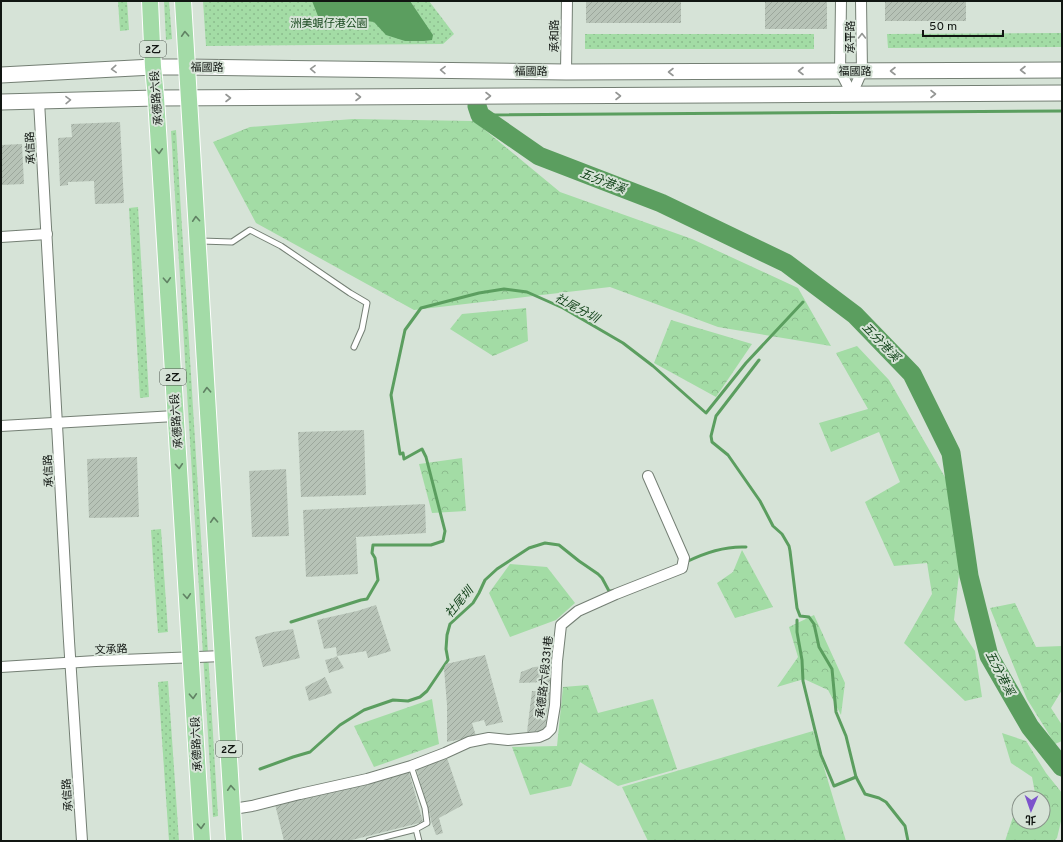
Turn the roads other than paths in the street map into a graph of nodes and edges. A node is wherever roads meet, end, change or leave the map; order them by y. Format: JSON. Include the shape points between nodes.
{"nodes":[{"id":1,"x":150,"y":1,"type":"edge"},
{"id":2,"x":183,"y":1,"type":"edge"},
{"id":3,"x":567,"y":1,"type":"edge"},
{"id":4,"x":841,"y":1,"type":"edge"},
{"id":5,"x":862,"y":1,"type":"edge"},
{"id":6,"x":153,"y":67,"type":"junction"},
{"id":7,"x":187,"y":67,"type":"junction"},
{"id":8,"x":1062,"y":70,"type":"edge"},
{"id":9,"x":840,"y":71,"type":"junction"},
{"id":10,"x":862,"y":71,"type":"junction"},
{"id":11,"x":566,"y":72,"type":"junction"},
{"id":12,"x":1,"y":76,"type":"edge"},
{"id":13,"x":1062,"y":93,"type":"edge"},
{"id":14,"x":852,"y":94,"type":"junction"},
{"id":15,"x":156,"y":98,"type":"junction"},
{"id":16,"x":189,"y":98,"type":"junction"},
{"id":17,"x":39,"y":101,"type":"junction"},
{"id":18,"x":1,"y":102,"type":"edge"},
{"id":19,"x":47,"y":234,"type":"junction"},
{"id":20,"x":1,"y":237,"type":"edge"},
{"id":21,"x":198,"y":241,"type":"junction"},
{"id":22,"x":354,"y":347,"type":"dead end"},
{"id":23,"x":175,"y":416,"type":"junction"},
{"id":24,"x":58,"y":423,"type":"junction"},
{"id":25,"x":1,"y":426,"type":"edge"},
{"id":26,"x":648,"y":476,"type":"dead end"},
{"id":27,"x":223,"y":656,"type":"junction"},
{"id":28,"x":191,"y":657,"type":"junction"},
{"id":29,"x":70,"y":663,"type":"junction"},
{"id":30,"x":1,"y":667,"type":"edge"},
{"id":31,"x":411,"y":766,"type":"junction"},
{"id":32,"x":232,"y":809,"type":"junction"},
{"id":33,"x":416,"y":829,"type":"junction"},
{"id":34,"x":82,"y":841,"type":"edge"},
{"id":35,"x":202,"y":841,"type":"edge"},
{"id":36,"x":234,"y":841,"type":"edge"},
{"id":37,"x":369,"y":841,"type":"edge"},
{"id":38,"x":419,"y":841,"type":"edge"}],
"edges":[{"from":1,"to":6,"type":"main road","name":"承德路六段","number":"2乙"},
{"from":7,"to":2,"type":"main road","number":"2乙","one_way":true},
{"from":3,"to":11,"type":"street","name":"承和路"},
{"from":4,"to":9,"type":"street","name":"承平路"},
{"from":10,"to":5,"type":"street","name":"承平路","one_way":true},
{"from":6,"to":7,"type":"street","name":"福國路"},
{"from":6,"to":12,"type":"street","name":"福國路","one_way":true},
{"from":6,"to":15,"type":"main road","name":"承德路六段","number":"2乙"},
{"from":11,"to":7,"type":"street","name":"福國路","one_way":true},
{"from":7,"to":16,"type":"main road","number":"2乙"},
{"from":8,"to":10,"type":"street","name":"福國路","one_way":true},
{"from":9,"to":10,"type":"street","name":"福國路"},
{"from":9,"to":11,"type":"street","name":"福國路","one_way":true},
{"from":9,"to":14,"type":"street","name":"承平路"},
{"from":10,"to":14,"type":"street","name":"承平路"},
{"from":14,"to":13,"type":"street","one_way":true},
{"from":16,"to":14,"type":"street","one_way":true},
{"from":15,"to":16,"type":"street"},
{"from":17,"to":15,"type":"street","one_way":true},
{"from":15,"to":23,"type":"main road","name":"承德路六段","number":"2乙","one_way":true},
{"from":21,"to":16,"type":"main road","number":"2乙","one_way":true},
{"from":17,"to":18,"type":"street"},
{"from":17,"to":19,"type":"street","name":"承信路"},
{"from":19,"to":20,"type":"street"},
{"from":19,"to":24,"type":"street","name":"承信路"},
{"from":21,"to":22,"type":"lane","via":[[232,242],[250,230],[282,246],[367,303],[362,329]]},
{"from":27,"to":21,"type":"main road","number":"2乙","one_way":true},
{"from":23,"to":24,"type":"street"},
{"from":23,"to":28,"type":"main road","name":"承德路六段","number":"2乙","one_way":true},
{"from":24,"to":25,"type":"street"},
{"from":24,"to":29,"type":"street","name":"承信路"},
{"from":26,"to":31,"type":"street","name":"承德路六段331巷","via":[[684,558],[682,568],[578,611],[561,625],[551,729],[539,737],[508,740],[488,738],[469,742]]},
{"from":27,"to":28,"type":"street","name":"文承路"},
{"from":32,"to":27,"type":"main road","number":"2乙","one_way":true},
{"from":28,"to":29,"type":"street","name":"文承路"},
{"from":28,"to":35,"type":"main road","name":"承德路六段","number":"2乙","one_way":true},
{"from":29,"to":30,"type":"street","name":"文承路"},
{"from":29,"to":34,"type":"street","name":"承信路"},
{"from":31,"to":32,"type":"street","name":"承德路六段331巷","via":[[367,779]]},
{"from":31,"to":33,"type":"lane","via":[[428,823]]},
{"from":32,"to":36,"type":"main road","number":"2乙"},
{"from":33,"to":37,"type":"lane"},
{"from":33,"to":38,"type":"lane"}]}
